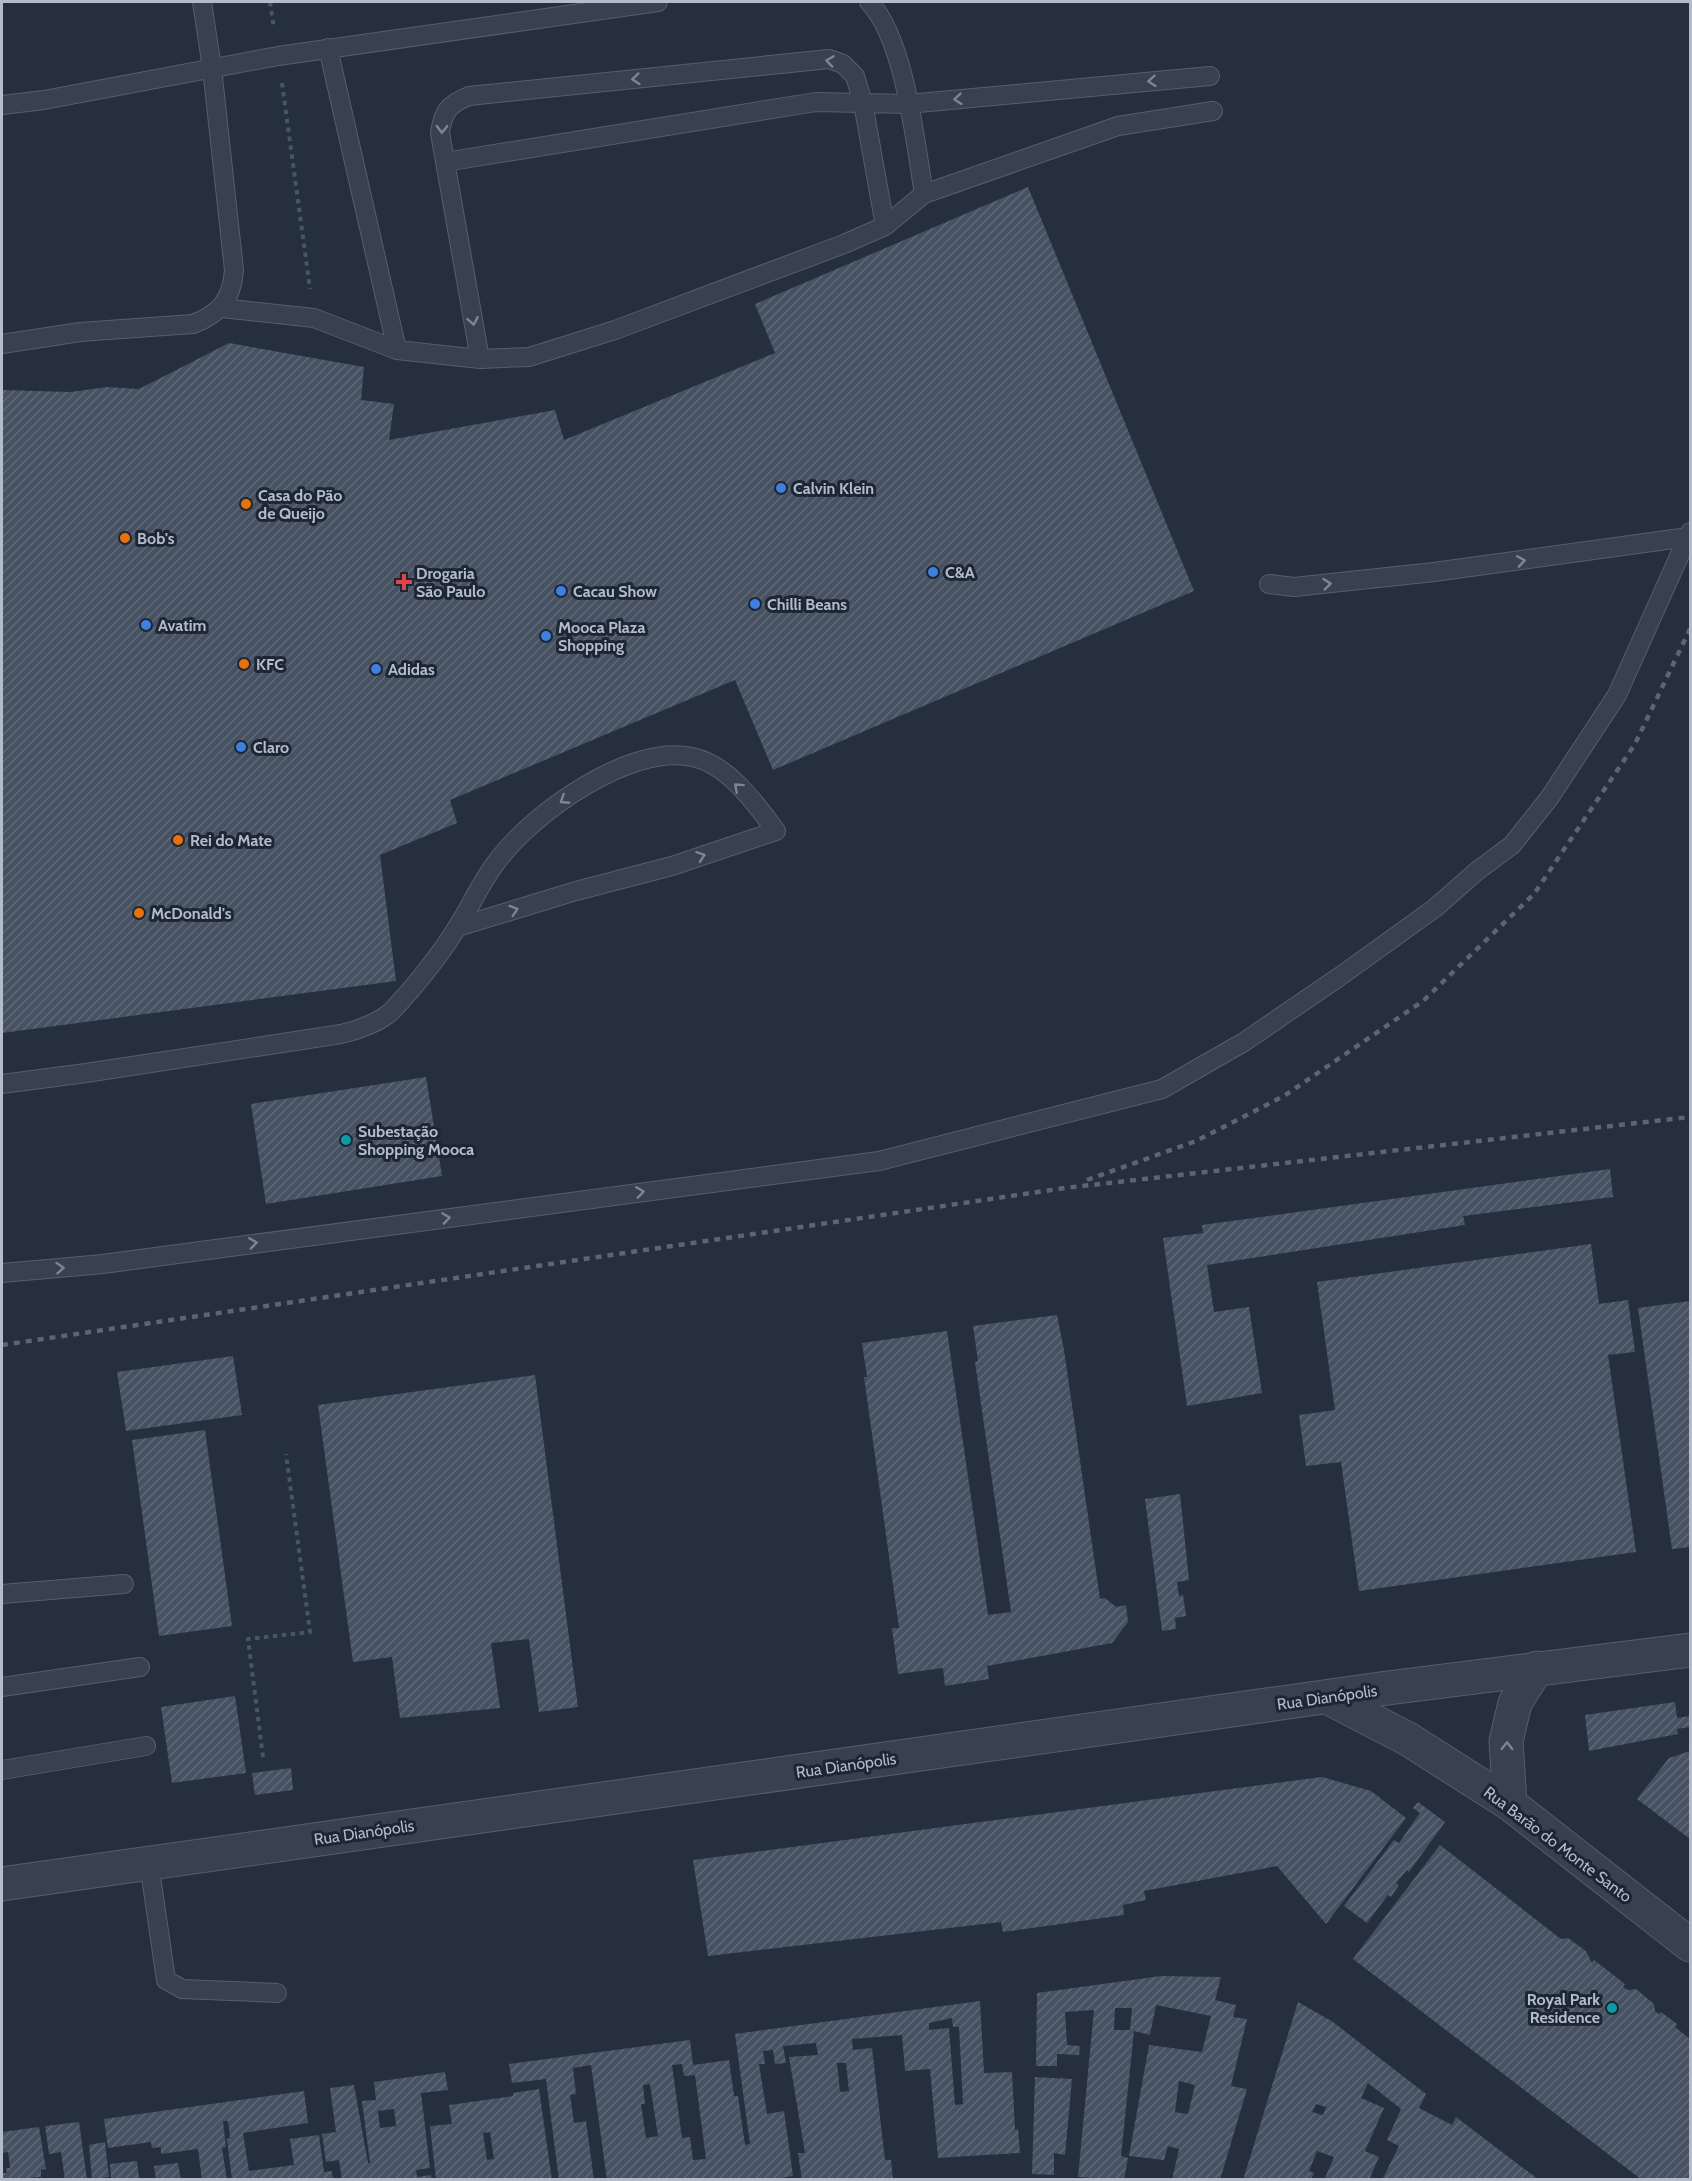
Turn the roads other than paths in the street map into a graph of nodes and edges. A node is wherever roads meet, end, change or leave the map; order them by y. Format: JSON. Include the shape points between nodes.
{"nodes":[{"id":1,"x":202,"y":2,"type":"edge"},
{"id":2,"x":658,"y":2,"type":"edge"},
{"id":3,"x":869,"y":2,"type":"edge"},
{"id":4,"x":328,"y":48,"type":"junction"},
{"id":5,"x":212,"y":68,"type":"junction"},
{"id":6,"x":1210,"y":76,"type":"dead end"},
{"id":7,"x":863,"y":103,"type":"junction"},
{"id":8,"x":908,"y":104,"type":"junction"},
{"id":9,"x":2,"y":105,"type":"edge"},
{"id":10,"x":1213,"y":111,"type":"dead end"},
{"id":11,"x":445,"y":162,"type":"junction"},
{"id":12,"x":924,"y":194,"type":"junction"},
{"id":13,"x":885,"y":226,"type":"junction"},
{"id":14,"x":222,"y":308,"type":"junction"},
{"id":15,"x":2,"y":344,"type":"edge"},
{"id":16,"x":397,"y":350,"type":"junction"},
{"id":17,"x":480,"y":359,"type":"junction"},
{"id":18,"x":1689,"y":535,"type":"edge"},
{"id":19,"x":1269,"y":584,"type":"dead end"},
{"id":20,"x":458,"y":927,"type":"junction"},
{"id":21,"x":2,"y":1084,"type":"edge"},
{"id":22,"x":2,"y":1273,"type":"edge"},
{"id":23,"x":124,"y":1584,"type":"dead end"},
{"id":24,"x":2,"y":1594,"type":"edge"},
{"id":25,"x":1690,"y":1650,"type":"edge"},
{"id":26,"x":140,"y":1667,"type":"dead end"},
{"id":27,"x":1537,"y":1668,"type":"junction"},
{"id":28,"x":2,"y":1687,"type":"edge"},
{"id":29,"x":1327,"y":1697,"type":"junction"},
{"id":30,"x":146,"y":1746,"type":"dead end"},
{"id":31,"x":2,"y":1770,"type":"edge"},
{"id":32,"x":1510,"y":1804,"type":"junction"},
{"id":33,"x":148,"y":1863,"type":"junction"},
{"id":34,"x":2,"y":1884,"type":"edge"},
{"id":35,"x":1690,"y":1945,"type":"edge"},
{"id":36,"x":277,"y":1993,"type":"dead end"}],
"edges":[{"from":1,"to":5,"type":"lane"},
{"from":2,"to":4,"type":"lane"},
{"from":3,"to":8,"type":"lane","via":[[889,31]]},
{"from":4,"to":5,"type":"lane"},
{"from":4,"to":16,"type":"lane"},
{"from":5,"to":9,"type":"lane"},
{"from":5,"to":14,"type":"lane","via":[[234,270],[233,285]]},
{"from":6,"to":8,"type":"lane","one_way":true},
{"from":7,"to":8,"type":"lane"},
{"from":7,"to":11,"type":"lane","via":[[816,102]]},
{"from":7,"to":11,"type":"lane","one_way":true,"via":[[855,76],[843,64],[829,59],[469,96],[451,104],[442,116],[440,133]]},
{"from":7,"to":13,"type":"lane"},
{"from":8,"to":12,"type":"lane"},
{"from":10,"to":12,"type":"lane","via":[[1118,126]]},
{"from":11,"to":17,"type":"lane","one_way":true},
{"from":12,"to":13,"type":"lane"},
{"from":13,"to":17,"type":"lane","via":[[615,330],[529,357]]},
{"from":14,"to":15,"type":"lane","via":[[193,324],[80,332]]},
{"from":14,"to":16,"type":"lane","via":[[314,318]]},
{"from":16,"to":17,"type":"lane"},
{"from":19,"to":18,"type":"lane","one_way":true,"via":[[1294,587],[1423,573]]},
{"from":22,"to":18,"type":"lane","one_way":true,"via":[[103,1264],[879,1161],[1162,1089],[1244,1042],[1329,984],[1435,908],[1512,845],[1550,797],[1617,695]]},
{"from":20,"to":20,"type":"lane","one_way":true,"via":[[672,866],[776,831],[756,803],[710,763],[666,754],[646,758],[610,773],[539,818],[498,859]]},
{"from":20,"to":21,"type":"lane","via":[[389,1014],[366,1027],[341,1034]]},
{"from":23,"to":24,"type":"lane"},
{"from":25,"to":27,"type":"street","name":"Rua Dianópolis"},
{"from":26,"to":28,"type":"lane"},
{"from":27,"to":29,"type":"street","name":"Rua Dianópolis"},
{"from":32,"to":27,"type":"street","one_way":true,"via":[[1506,1741],[1515,1703]]},
{"from":29,"to":32,"type":"street","name":"Rua Barão do Monte Santo","via":[[1408,1739]]},
{"from":29,"to":33,"type":"street","name":"Rua Dianópolis"},
{"from":30,"to":31,"type":"lane"},
{"from":32,"to":35,"type":"street","name":"Rua Barão do Monte Santo"},
{"from":33,"to":34,"type":"street","name":"Rua Dianópolis"},
{"from":33,"to":36,"type":"lane","via":[[166,1980],[182,1989]]}]}
